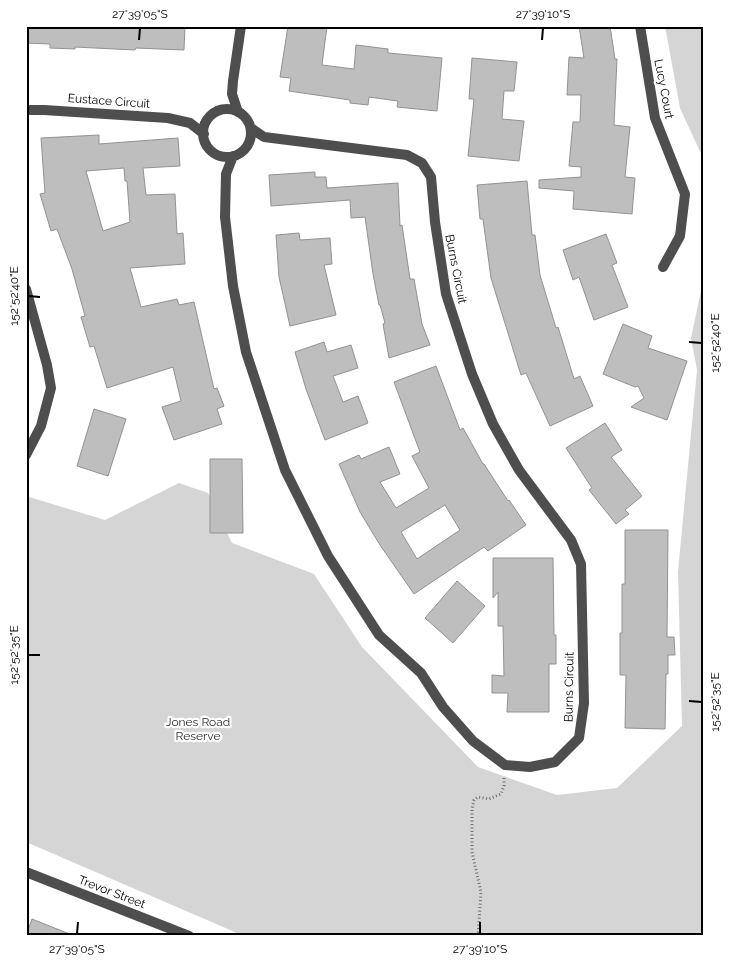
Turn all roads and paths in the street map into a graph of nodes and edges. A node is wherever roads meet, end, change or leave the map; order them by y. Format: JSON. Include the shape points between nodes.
{"nodes":[{"id":1,"x":242,"y":26,"type":"edge"},
{"id":2,"x":640,"y":26,"type":"edge"},
{"id":3,"x":232,"y":94,"type":"junction"},
{"id":4,"x":224,"y":109,"type":"junction"},
{"id":5,"x":26,"y":110,"type":"edge"},
{"id":6,"x":238,"y":112,"type":"junction"},
{"id":7,"x":207,"y":120,"type":"junction"},
{"id":8,"x":190,"y":123,"type":"junction"},
{"id":9,"x":251,"y":128,"type":"junction"},
{"id":10,"x":204,"y":134,"type":"junction"},
{"id":11,"x":264,"y":137,"type":"junction"},
{"id":12,"x":249,"y":142,"type":"junction"},
{"id":13,"x":220,"y":155,"type":"junction"},
{"id":14,"x":233,"y":156,"type":"junction"},
{"id":15,"x":226,"y":174,"type":"junction"},
{"id":16,"x":663,"y":267,"type":"dead end"},
{"id":17,"x":26,"y":289,"type":"edge"},
{"id":18,"x":26,"y":455,"type":"edge"},
{"id":19,"x":505,"y":765,"type":"junction"},
{"id":20,"x":26,"y":872,"type":"edge"},
{"id":21,"x":189,"y":936,"type":"edge"},
{"id":22,"x":478,"y":936,"type":"edge"}],
"edges":[{"from":1,"to":3,"type":"street"},
{"from":2,"to":16,"type":"street","name":"Lucy Court","via":[[655,118],[685,194],[680,236]]},
{"from":3,"to":4,"type":"street"},
{"from":3,"to":6,"type":"street"},
{"from":4,"to":6,"type":"street"},
{"from":4,"to":7,"type":"street"},
{"from":5,"to":8,"type":"street","name":"Eustace Circuit","via":[[168,118]]},
{"from":6,"to":9,"type":"street"},
{"from":7,"to":8,"type":"street"},
{"from":7,"to":10,"type":"street"},
{"from":8,"to":10,"type":"street"},
{"from":9,"to":11,"type":"street"},
{"from":9,"to":12,"type":"street"},
{"from":10,"to":13,"type":"street","via":[[208,147]]},
{"from":11,"to":12,"type":"street"},
{"from":11,"to":19,"type":"street","name":"Burns Circuit","via":[[406,155],[422,163],[431,177],[446,294],[472,374],[493,424],[519,470],[571,540],[581,564],[584,703],[579,738],[554,762],[530,767]]},
{"from":12,"to":14,"type":"street","via":[[246,148]]},
{"from":13,"to":14,"type":"street"},
{"from":13,"to":15,"type":"street"},
{"from":14,"to":15,"type":"street"},
{"from":15,"to":19,"type":"street","via":[[225,216],[233,286],[246,352],[285,470],[328,556],[379,635],[421,673],[443,707],[473,742]]},
{"from":17,"to":18,"type":"street","via":[[51,388],[41,426]]},
{"from":19,"to":22,"type":"path","via":[[501,794],[489,799],[478,797],[472,809],[472,852],[481,892]]},
{"from":20,"to":21,"type":"street","name":"Trevor Street"}]}
